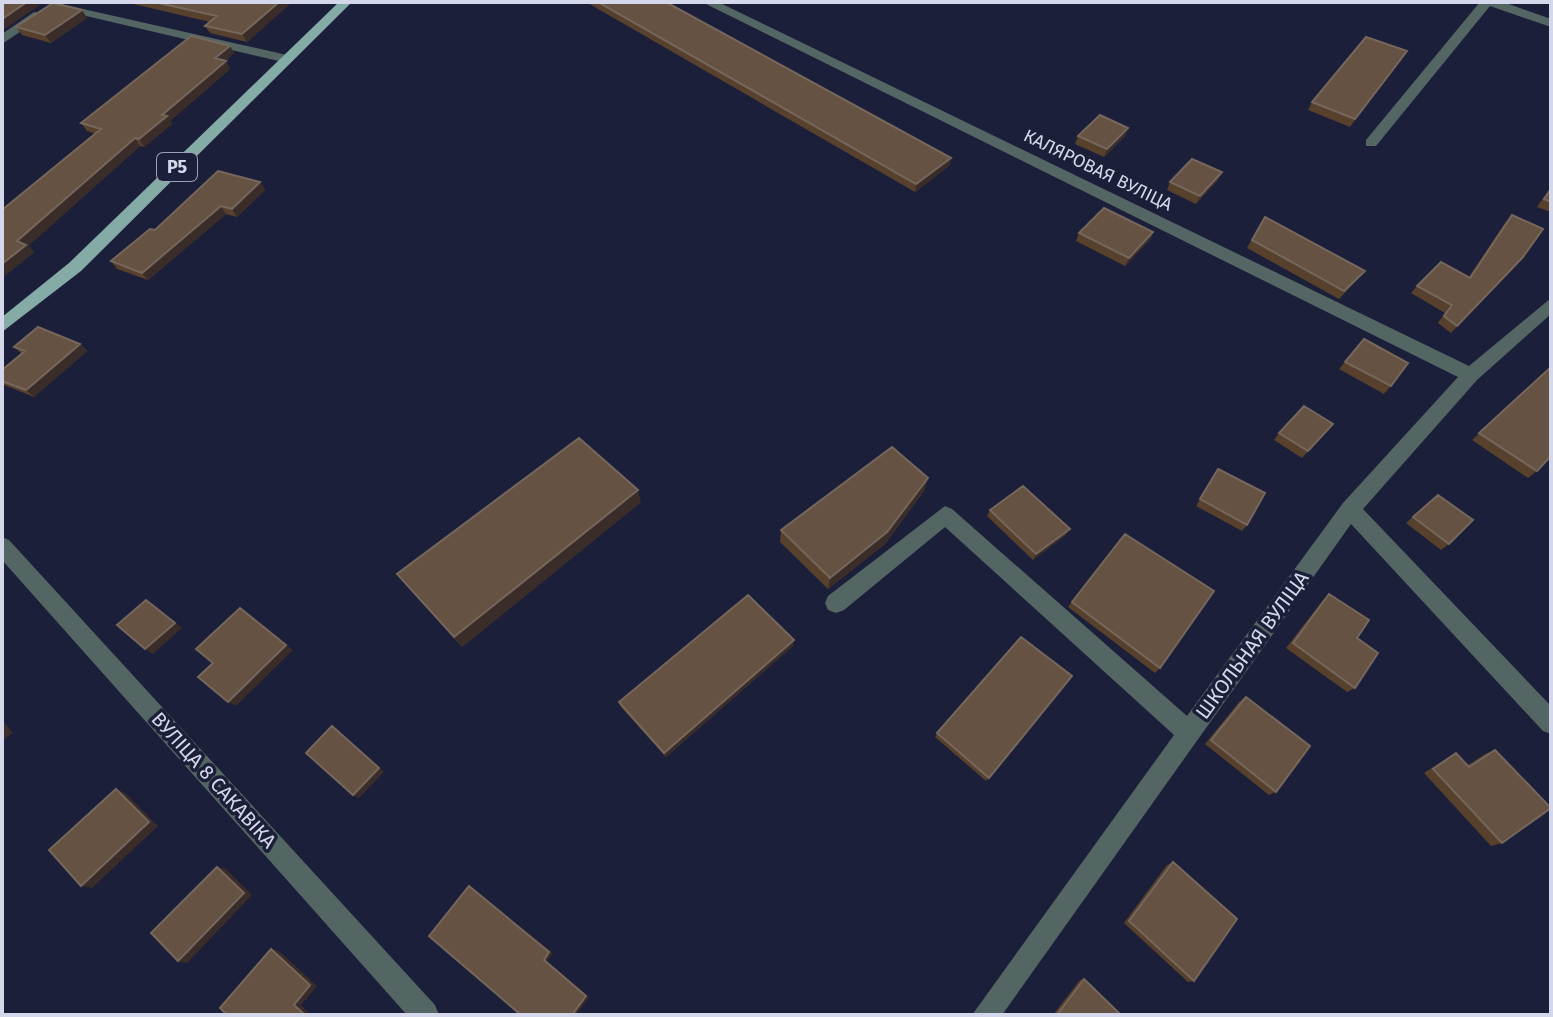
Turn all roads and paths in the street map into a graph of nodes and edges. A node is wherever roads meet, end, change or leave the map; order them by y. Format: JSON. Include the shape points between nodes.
{"nodes":[{"id":1,"x":346,"y":2,"type":"edge"},
{"id":2,"x":708,"y":2,"type":"edge"},
{"id":3,"x":752,"y":2,"type":"edge"},
{"id":4,"x":1489,"y":2,"type":"edge"},
{"id":5,"x":57,"y":3,"type":"edge"},
{"id":6,"x":733,"y":13,"type":"junction"},
{"id":7,"x":1551,"y":23,"type":"edge"},
{"id":8,"x":2,"y":40,"type":"edge"},
{"id":9,"x":287,"y":59,"type":"junction"},
{"id":10,"x":1371,"y":143,"type":"dead end"},
{"id":11,"x":1551,"y":304,"type":"edge"},
{"id":12,"x":2,"y":326,"type":"edge"},
{"id":13,"x":1471,"y":375,"type":"junction"},
{"id":14,"x":1350,"y":509,"type":"junction"},
{"id":15,"x":2,"y":546,"type":"edge"},
{"id":16,"x":836,"y":603,"type":"dead end"},
{"id":17,"x":1551,"y":723,"type":"edge"},
{"id":18,"x":1189,"y":733,"type":"junction"},
{"id":19,"x":425,"y":1015,"type":"edge"},
{"id":20,"x":986,"y":1015,"type":"edge"}],
"edges":[{"from":1,"to":9,"type":"main road","number":"Р5"},
{"from":2,"to":6,"type":"street","name":"КАЛЯРОВАЯ ВУЛІЦА"},
{"from":3,"to":6,"type":"street"},
{"from":4,"to":7,"type":"street"},
{"from":4,"to":10,"type":"street"},
{"from":5,"to":8,"type":"street"},
{"from":5,"to":9,"type":"street"},
{"from":6,"to":13,"type":"street","name":"КАЛЯРОВАЯ ВУЛІЦА"},
{"from":9,"to":12,"type":"main road","number":"Р5","via":[[75,267]]},
{"from":11,"to":13,"type":"street","name":"ШКОЛЬНАЯ ВУЛІЦА"},
{"from":13,"to":14,"type":"street","name":"ШКОЛЬНАЯ ВУЛІЦА"},
{"from":14,"to":17,"type":"street"},
{"from":14,"to":18,"type":"street","name":"ШКОЛЬНАЯ ВУЛІЦА"},
{"from":15,"to":19,"type":"street","name":"ВУЛІЦА 8 САКАВІКА"},
{"from":16,"to":18,"type":"street","via":[[945,515]]},
{"from":18,"to":20,"type":"street","name":"ШКОЛЬНАЯ ВУЛІЦА"}]}
